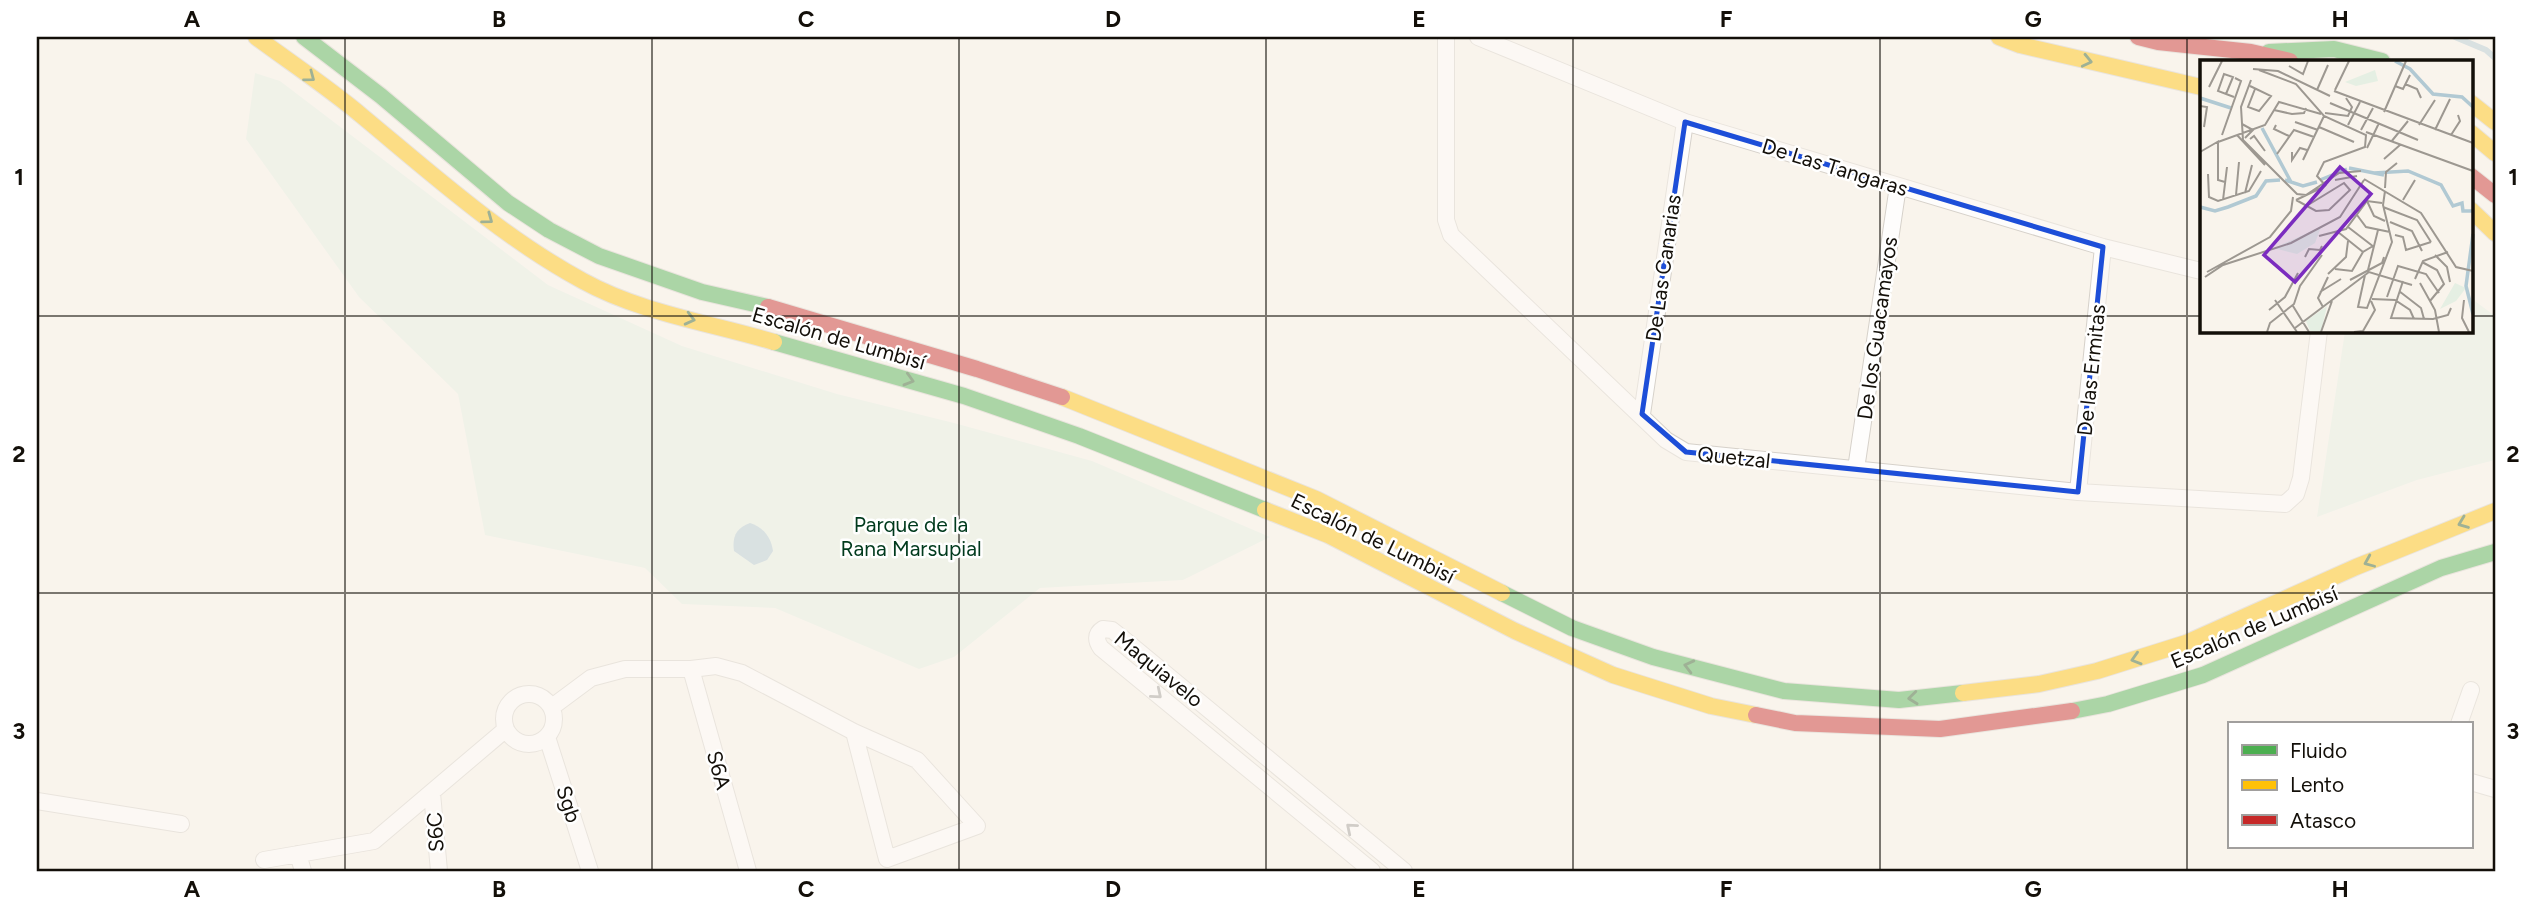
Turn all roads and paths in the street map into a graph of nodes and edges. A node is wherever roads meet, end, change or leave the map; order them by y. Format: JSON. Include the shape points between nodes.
{"nodes":[{"id":1,"x":256,"y":37,"type":"edge"},
{"id":2,"x":304,"y":37,"type":"edge"},
{"id":3,"x":1446,"y":37,"type":"edge"},
{"id":4,"x":1478,"y":37,"type":"edge"},
{"id":5,"x":1998,"y":37,"type":"edge"},
{"id":6,"x":2138,"y":37,"type":"edge"},
{"id":7,"x":2251,"y":52,"type":"junction"},
{"id":8,"x":2286,"y":60,"type":"edge"},
{"id":9,"x":2378,"y":60,"type":"edge"},
{"id":10,"x":2200,"y":87,"type":"edge"},
{"id":11,"x":2472,"y":104,"type":"edge"},
{"id":12,"x":1685,"y":121,"type":"junction"},
{"id":13,"x":2495,"y":122,"type":"edge"},
{"id":14,"x":2472,"y":134,"type":"edge"},
{"id":15,"x":2495,"y":153,"type":"edge"},
{"id":16,"x":2472,"y":177,"type":"edge"},
{"id":17,"x":1898,"y":186,"type":"junction"},
{"id":18,"x":2495,"y":195,"type":"edge"},
{"id":19,"x":2472,"y":211,"type":"edge"},
{"id":20,"x":2495,"y":233,"type":"edge"},
{"id":21,"x":2103,"y":247,"type":"junction"},
{"id":22,"x":2200,"y":271,"type":"edge"},
{"id":23,"x":2319,"y":332,"type":"edge"},
{"id":24,"x":1642,"y":414,"type":"junction"},
{"id":25,"x":1856,"y":469,"type":"junction"},
{"id":26,"x":2078,"y":492,"type":"junction"},
{"id":27,"x":2495,"y":511,"type":"edge"},
{"id":28,"x":2495,"y":552,"type":"edge"},
{"id":29,"x":691,"y":669,"type":"junction"},
{"id":30,"x":2471,"y":690,"type":"dead end"},
{"id":31,"x":552,"y":707,"type":"junction"},
{"id":32,"x":2460,"y":722,"type":"edge"},
{"id":33,"x":506,"y":729,"type":"junction"},
{"id":34,"x":854,"y":732,"type":"junction"},
{"id":35,"x":547,"y":737,"type":"junction"},
{"id":36,"x":2472,"y":782,"type":"edge"},
{"id":37,"x":2495,"y":789,"type":"edge"},
{"id":38,"x":432,"y":793,"type":"junction"},
{"id":39,"x":37,"y":801,"type":"edge"},
{"id":40,"x":181,"y":824,"type":"dead end"},
{"id":41,"x":298,"y":854,"type":"junction"},
{"id":42,"x":264,"y":860,"type":"dead end"},
{"id":43,"x":303,"y":871,"type":"edge"},
{"id":44,"x":439,"y":871,"type":"edge"},
{"id":45,"x":590,"y":871,"type":"edge"},
{"id":46,"x":748,"y":871,"type":"edge"},
{"id":47,"x":1372,"y":871,"type":"edge"},
{"id":48,"x":1404,"y":871,"type":"edge"}],
"edges":[{"from":1,"to":28,"type":"main road","name":"Escalón de Lumbisí","one_way":true,"via":[[360,114],[447,189],[584,282],[638,304],[964,396],[1079,436],[1328,535],[1515,631],[1614,675],[1711,706],[1795,723],[1893,729],[1940,729],[2065,713],[2203,675],[2441,568]]},
{"from":27,"to":2,"type":"main road","name":"Escalón de Lumbisí","one_way":true,"via":[[2186,643],[2097,671],[2039,684],[1899,699],[1784,691],[1653,657],[1572,628],[1316,499],[1088,406],[749,301],[702,292],[598,256],[508,203]]},
{"from":3,"to":24,"type":"street","name":"Quetzal","via":[[1446,220],[1451,235]]},
{"from":4,"to":12,"type":"street","name":"De Las Tangaras"},
{"from":5,"to":10,"type":"main road","one_way":true},
{"from":6,"to":7,"type":"main road"},
{"from":7,"to":8,"type":"main road"},
{"from":7,"to":9,"type":"main road","via":[[2334,49]]},
{"from":11,"to":13,"type":"main road"},
{"from":12,"to":17,"type":"street","name":"De Las Tangaras"},
{"from":12,"to":24,"type":"street","name":"De Las Canarias"},
{"from":14,"to":15,"type":"main road"},
{"from":16,"to":18,"type":"main road"},
{"from":17,"to":21,"type":"street","name":"De Las Tangaras"},
{"from":17,"to":25,"type":"street","name":"De los Guacamayos"},
{"from":19,"to":20,"type":"main road"},
{"from":21,"to":22,"type":"street","name":"De Las Tangaras"},
{"from":21,"to":26,"type":"street","name":"De las Ermitas"},
{"from":23,"to":26,"type":"street","name":"Quetzal","via":[[2301,478],[2296,494],[2285,504]]},
{"from":24,"to":25,"type":"street","name":"Quetzal","via":[[1686,452]]},
{"from":25,"to":26,"type":"street","name":"Quetzal"},
{"from":29,"to":31,"type":"street","via":[[625,669],[591,678]]},
{"from":29,"to":34,"type":"street","via":[[716,666],[742,673]]},
{"from":29,"to":46,"type":"street","name":"S6A"},
{"from":30,"to":32,"type":"street"},
{"from":31,"to":33,"type":"street","via":[[531,693],[514,698],[505,712]]},
{"from":31,"to":35,"type":"street","via":[[555,723]]},
{"from":33,"to":35,"type":"street","via":[[524,744]]},
{"from":33,"to":38,"type":"street"},
{"from":34,"to":34,"type":"street","via":[[887,859],[977,826],[916,760]]},
{"from":35,"to":45,"type":"street","name":"Sgb"},
{"from":36,"to":37,"type":"street"},
{"from":38,"to":41,"type":"street","via":[[374,841]]},
{"from":38,"to":44,"type":"street","name":"S6C"},
{"from":39,"to":40,"type":"street"},
{"from":41,"to":42,"type":"street"},
{"from":41,"to":43,"type":"street"},
{"from":48,"to":47,"type":"street","name":"Maquiavelo","one_way":true,"via":[[1121,637],[1109,629],[1098,633],[1101,648]]}]}
